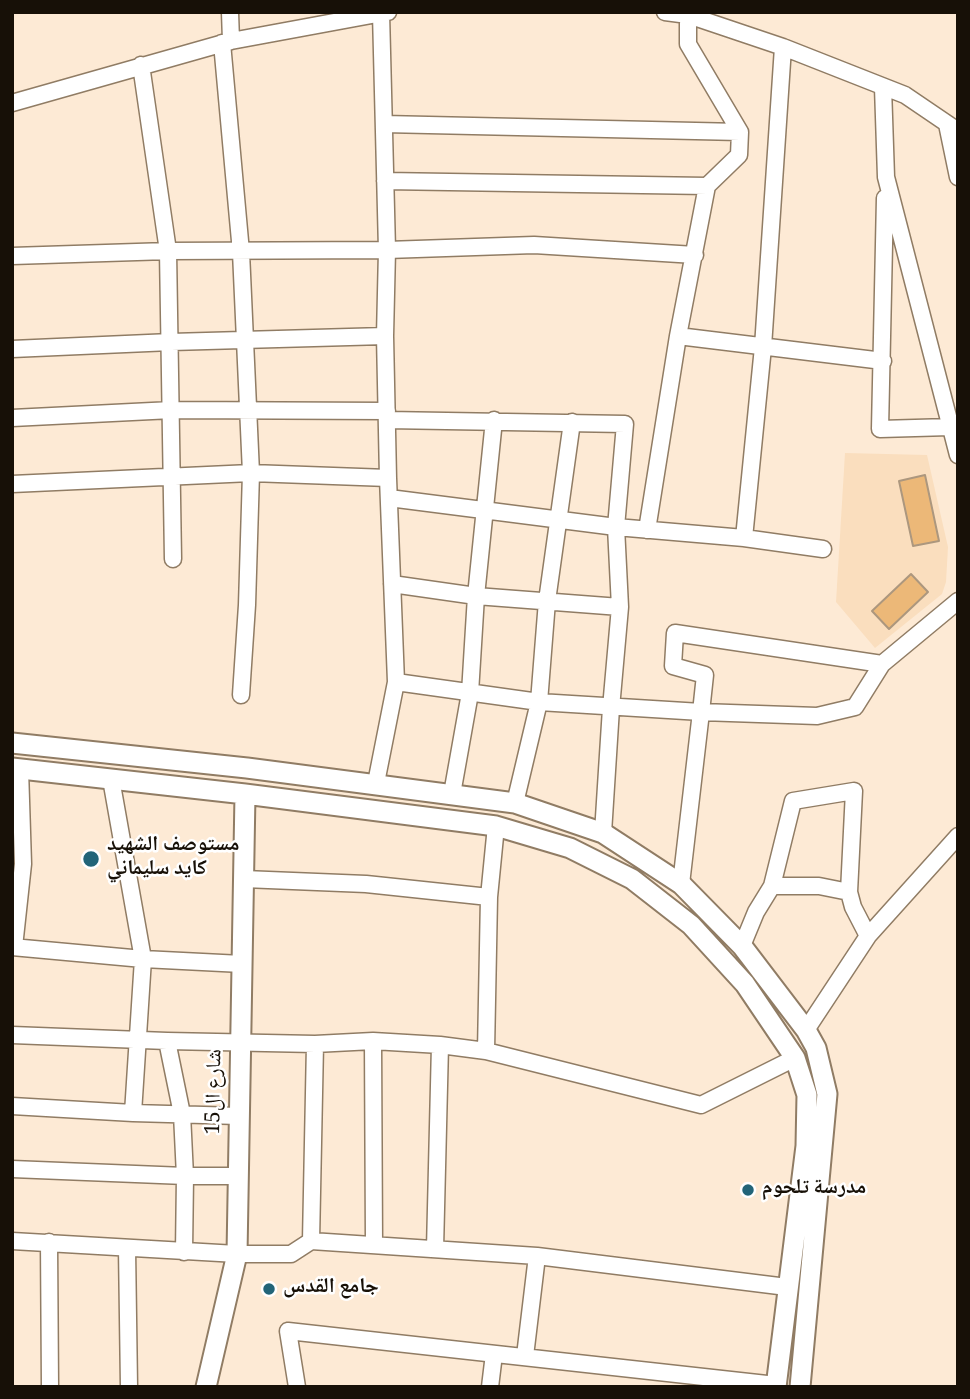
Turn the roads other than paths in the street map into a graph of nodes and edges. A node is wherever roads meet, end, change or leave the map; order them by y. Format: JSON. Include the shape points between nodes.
{"nodes":[{"id":1,"x":230,"y":12,"type":"edge"},
{"id":2,"x":388,"y":12,"type":"edge"},
{"id":3,"x":665,"y":12,"type":"edge"},
{"id":4,"x":381,"y":13,"type":"edge"},
{"id":5,"x":688,"y":15,"type":"junction"},
{"id":6,"x":227,"y":42,"type":"junction"},
{"id":7,"x":783,"y":47,"type":"junction"},
{"id":8,"x":141,"y":65,"type":"junction"},
{"id":9,"x":883,"y":87,"type":"junction"},
{"id":10,"x":12,"y":103,"type":"edge"},
{"id":11,"x":384,"y":124,"type":"junction"},
{"id":12,"x":952,"y":127,"type":"edge"},
{"id":13,"x":740,"y":132,"type":"junction"},
{"id":14,"x":886,"y":177,"type":"junction"},
{"id":15,"x":958,"y":177,"type":"edge"},
{"id":16,"x":385,"y":181,"type":"junction"},
{"id":17,"x":707,"y":186,"type":"junction"},
{"id":18,"x":387,"y":250,"type":"junction"},
{"id":19,"x":168,"y":251,"type":"junction"},
{"id":20,"x":241,"y":252,"type":"junction"},
{"id":21,"x":12,"y":256,"type":"edge"},
{"id":22,"x":695,"y":256,"type":"junction"},
{"id":23,"x":385,"y":336,"type":"junction"},
{"id":24,"x":678,"y":336,"type":"junction"},
{"id":25,"x":246,"y":340,"type":"junction"},
{"id":26,"x":171,"y":342,"type":"junction"},
{"id":27,"x":763,"y":347,"type":"junction"},
{"id":28,"x":12,"y":349,"type":"edge"},
{"id":29,"x":883,"y":361,"type":"junction"},
{"id":30,"x":172,"y":410,"type":"junction"},
{"id":31,"x":249,"y":410,"type":"junction"},
{"id":32,"x":387,"y":415,"type":"junction"},
{"id":33,"x":12,"y":418,"type":"edge"},
{"id":34,"x":494,"y":421,"type":"junction"},
{"id":35,"x":572,"y":422,"type":"junction"},
{"id":36,"x":950,"y":427,"type":"junction"},
{"id":37,"x":958,"y":455,"type":"edge"},
{"id":38,"x":251,"y":473,"type":"junction"},
{"id":39,"x":173,"y":475,"type":"junction"},
{"id":40,"x":388,"y":478,"type":"junction"},
{"id":41,"x":12,"y":484,"type":"edge"},
{"id":42,"x":389,"y":498,"type":"junction"},
{"id":43,"x":484,"y":510,"type":"junction"},
{"id":44,"x":557,"y":519,"type":"junction"},
{"id":45,"x":616,"y":527,"type":"junction"},
{"id":46,"x":647,"y":530,"type":"junction"},
{"id":47,"x":744,"y":538,"type":"junction"},
{"id":48,"x":823,"y":549,"type":"dead end"},
{"id":49,"x":173,"y":559,"type":"dead end"},
{"id":50,"x":392,"y":584,"type":"junction"},
{"id":51,"x":476,"y":596,"type":"junction"},
{"id":52,"x":958,"y":600,"type":"edge"},
{"id":53,"x":547,"y":601,"type":"junction"},
{"id":54,"x":620,"y":607,"type":"junction"},
{"id":55,"x":882,"y":664,"type":"junction"},
{"id":56,"x":396,"y":682,"type":"junction"},
{"id":57,"x":470,"y":693,"type":"junction"},
{"id":58,"x":242,"y":695,"type":"dead end"},
{"id":59,"x":540,"y":702,"type":"junction"},
{"id":60,"x":611,"y":708,"type":"junction"},
{"id":61,"x":701,"y":712,"type":"junction"},
{"id":62,"x":12,"y":743,"type":"edge"},
{"id":63,"x":16,"y":769,"type":"edge"},
{"id":64,"x":111,"y":779,"type":"junction"},
{"id":65,"x":376,"y":783,"type":"junction"},
{"id":66,"x":245,"y":794,"type":"junction"},
{"id":67,"x":452,"y":794,"type":"junction"},
{"id":68,"x":516,"y":803,"type":"junction"},
{"id":69,"x":496,"y":826,"type":"junction"},
{"id":70,"x":603,"y":833,"type":"junction"},
{"id":71,"x":958,"y":836,"type":"edge"},
{"id":72,"x":18,"y":864,"type":"edge"},
{"id":73,"x":244,"y":879,"type":"junction"},
{"id":74,"x":681,"y":884,"type":"junction"},
{"id":75,"x":772,"y":886,"type":"junction"},
{"id":76,"x":849,"y":892,"type":"junction"},
{"id":77,"x":489,"y":897,"type":"junction"},
{"id":78,"x":868,"y":936,"type":"junction"},
{"id":79,"x":742,"y":946,"type":"junction"},
{"id":80,"x":13,"y":947,"type":"edge"},
{"id":81,"x":143,"y":959,"type":"junction"},
{"id":82,"x":242,"y":964,"type":"junction"},
{"id":83,"x":806,"y":1030,"type":"junction"},
{"id":84,"x":12,"y":1035,"type":"edge"},
{"id":85,"x":137,"y":1040,"type":"junction"},
{"id":86,"x":167,"y":1041,"type":"junction"},
{"id":87,"x":373,"y":1041,"type":"junction"},
{"id":88,"x":241,"y":1042,"type":"junction"},
{"id":89,"x":315,"y":1044,"type":"junction"},
{"id":90,"x":440,"y":1045,"type":"junction"},
{"id":91,"x":486,"y":1051,"type":"junction"},
{"id":92,"x":795,"y":1058,"type":"junction"},
{"id":93,"x":12,"y":1106,"type":"edge"},
{"id":94,"x":132,"y":1113,"type":"junction"},
{"id":95,"x":182,"y":1114,"type":"junction"},
{"id":96,"x":239,"y":1116,"type":"junction"},
{"id":97,"x":12,"y":1169,"type":"edge"},
{"id":98,"x":238,"y":1176,"type":"junction"},
{"id":99,"x":185,"y":1177,"type":"junction"},
{"id":100,"x":12,"y":1241,"type":"edge"},
{"id":101,"x":311,"y":1241,"type":"junction"},
{"id":102,"x":49,"y":1242,"type":"junction"},
{"id":103,"x":374,"y":1245,"type":"junction"},
{"id":104,"x":127,"y":1248,"type":"junction"},
{"id":105,"x":435,"y":1249,"type":"junction"},
{"id":106,"x":184,"y":1252,"type":"junction"},
{"id":107,"x":237,"y":1254,"type":"junction"},
{"id":108,"x":537,"y":1256,"type":"junction"},
{"id":109,"x":787,"y":1287,"type":"junction"},
{"id":110,"x":495,"y":1354,"type":"junction"},
{"id":111,"x":525,"y":1356,"type":"junction"},
{"id":112,"x":776,"y":1386,"type":"edge"},
{"id":113,"x":50,"y":1387,"type":"edge"},
{"id":114,"x":129,"y":1387,"type":"edge"},
{"id":115,"x":206,"y":1387,"type":"edge"},
{"id":116,"x":297,"y":1387,"type":"edge"},
{"id":117,"x":490,"y":1387,"type":"edge"},
{"id":118,"x":800,"y":1387,"type":"edge"}],
"edges":[{"from":1,"to":6,"type":"street"},
{"from":2,"to":4,"type":"street"},
{"from":3,"to":5,"type":"street"},
{"from":4,"to":6,"type":"street"},
{"from":4,"to":11,"type":"street"},
{"from":5,"to":7,"type":"street"},
{"from":5,"to":13,"type":"street","via":[[688,44]]},
{"from":6,"to":8,"type":"street"},
{"from":6,"to":20,"type":"street"},
{"from":7,"to":9,"type":"street"},
{"from":7,"to":27,"type":"street"},
{"from":8,"to":10,"type":"street"},
{"from":8,"to":19,"type":"street"},
{"from":9,"to":12,"type":"street"},
{"from":9,"to":14,"type":"street"},
{"from":11,"to":13,"type":"street"},
{"from":11,"to":16,"type":"street"},
{"from":12,"to":15,"type":"street"},
{"from":13,"to":17,"type":"street","via":[[739,155]]},
{"from":14,"to":29,"type":"street"},
{"from":14,"to":36,"type":"street"},
{"from":16,"to":17,"type":"street"},
{"from":16,"to":18,"type":"street"},
{"from":17,"to":22,"type":"street"},
{"from":18,"to":20,"type":"street"},
{"from":18,"to":22,"type":"street","via":[[534,245]]},
{"from":18,"to":23,"type":"street"},
{"from":19,"to":20,"type":"street"},
{"from":19,"to":21,"type":"street"},
{"from":19,"to":26,"type":"street"},
{"from":20,"to":25,"type":"street"},
{"from":22,"to":24,"type":"street"},
{"from":23,"to":25,"type":"street"},
{"from":23,"to":32,"type":"street"},
{"from":24,"to":27,"type":"street"},
{"from":24,"to":46,"type":"street"},
{"from":25,"to":26,"type":"street"},
{"from":25,"to":31,"type":"street"},
{"from":26,"to":28,"type":"street"},
{"from":26,"to":30,"type":"street"},
{"from":27,"to":29,"type":"street"},
{"from":27,"to":47,"type":"street"},
{"from":29,"to":36,"type":"street","via":[[880,429]]},
{"from":30,"to":31,"type":"street"},
{"from":30,"to":33,"type":"street"},
{"from":30,"to":39,"type":"street"},
{"from":31,"to":32,"type":"street"},
{"from":31,"to":38,"type":"street"},
{"from":32,"to":34,"type":"street"},
{"from":32,"to":40,"type":"street"},
{"from":34,"to":35,"type":"street"},
{"from":34,"to":43,"type":"street"},
{"from":35,"to":44,"type":"street"},
{"from":35,"to":45,"type":"street","via":[[625,424]]},
{"from":36,"to":37,"type":"street"},
{"from":38,"to":39,"type":"street"},
{"from":38,"to":40,"type":"street"},
{"from":38,"to":58,"type":"street"},
{"from":39,"to":41,"type":"street"},
{"from":39,"to":49,"type":"street"},
{"from":40,"to":42,"type":"street"},
{"from":42,"to":43,"type":"street"},
{"from":42,"to":50,"type":"street"},
{"from":43,"to":44,"type":"street"},
{"from":43,"to":51,"type":"street"},
{"from":44,"to":45,"type":"street"},
{"from":44,"to":53,"type":"street"},
{"from":45,"to":46,"type":"street"},
{"from":45,"to":54,"type":"street"},
{"from":46,"to":47,"type":"street"},
{"from":47,"to":48,"type":"street"},
{"from":50,"to":51,"type":"street"},
{"from":50,"to":56,"type":"street"},
{"from":51,"to":53,"type":"street"},
{"from":51,"to":57,"type":"street"},
{"from":52,"to":55,"type":"street"},
{"from":53,"to":54,"type":"street"},
{"from":53,"to":59,"type":"street"},
{"from":54,"to":60,"type":"street"},
{"from":55,"to":61,"type":"street","via":[[855,707],[817,716]]},
{"from":55,"to":61,"type":"street","via":[[675,633],[673,666],[705,675]]},
{"from":56,"to":57,"type":"street"},
{"from":56,"to":65,"type":"street"},
{"from":57,"to":59,"type":"street"},
{"from":57,"to":67,"type":"street"},
{"from":59,"to":60,"type":"street"},
{"from":59,"to":68,"type":"street"},
{"from":60,"to":61,"type":"street"},
{"from":60,"to":70,"type":"street"},
{"from":61,"to":74,"type":"street"},
{"from":62,"to":65,"type":"main road"},
{"from":63,"to":64,"type":"main road"},
{"from":63,"to":72,"type":"street"},
{"from":64,"to":66,"type":"main road"},
{"from":64,"to":81,"type":"street"},
{"from":65,"to":67,"type":"main road"},
{"from":66,"to":69,"type":"main road"},
{"from":66,"to":73,"type":"main road","name":"شارع ال15"},
{"from":67,"to":68,"type":"main road"},
{"from":68,"to":70,"type":"main road"},
{"from":69,"to":77,"type":"street"},
{"from":69,"to":92,"type":"main road","via":[[570,848],[632,879],[691,925],[745,984]]},
{"from":70,"to":74,"type":"main road"},
{"from":71,"to":78,"type":"street"},
{"from":72,"to":80,"type":"street"},
{"from":73,"to":77,"type":"street","via":[[366,884]]},
{"from":73,"to":82,"type":"main road","name":"شارع ال15"},
{"from":74,"to":79,"type":"main road"},
{"from":75,"to":76,"type":"street","via":[[819,886]]},
{"from":75,"to":76,"type":"street","via":[[793,801],[854,791]]},
{"from":75,"to":79,"type":"street"},
{"from":76,"to":78,"type":"street"},
{"from":77,"to":91,"type":"street"},
{"from":78,"to":83,"type":"street"},
{"from":79,"to":83,"type":"main road"},
{"from":80,"to":81,"type":"street"},
{"from":81,"to":82,"type":"street"},
{"from":81,"to":85,"type":"street"},
{"from":82,"to":88,"type":"main road","name":"شارع ال15"},
{"from":83,"to":118,"type":"main road","via":[[816,1048],[827,1094]]},
{"from":84,"to":85,"type":"street"},
{"from":85,"to":86,"type":"street"},
{"from":85,"to":94,"type":"street"},
{"from":86,"to":88,"type":"street"},
{"from":86,"to":95,"type":"street"},
{"from":87,"to":89,"type":"street"},
{"from":87,"to":90,"type":"street"},
{"from":87,"to":103,"type":"street"},
{"from":88,"to":89,"type":"street"},
{"from":88,"to":96,"type":"main road","name":"شارع ال15"},
{"from":89,"to":101,"type":"street"},
{"from":90,"to":91,"type":"street"},
{"from":90,"to":105,"type":"street"},
{"from":91,"to":92,"type":"street","via":[[701,1105]]},
{"from":92,"to":109,"type":"main road","via":[[807,1096],[806,1146]]},
{"from":93,"to":94,"type":"street"},
{"from":94,"to":95,"type":"street"},
{"from":95,"to":96,"type":"street"},
{"from":95,"to":99,"type":"street"},
{"from":96,"to":98,"type":"main road","name":"شارع ال15"},
{"from":97,"to":99,"type":"street"},
{"from":98,"to":99,"type":"street"},
{"from":98,"to":107,"type":"main road","name":"شارع ال15"},
{"from":99,"to":106,"type":"street"},
{"from":100,"to":102,"type":"street"},
{"from":101,"to":103,"type":"street"},
{"from":101,"to":107,"type":"street","via":[[291,1254]]},
{"from":102,"to":104,"type":"street"},
{"from":102,"to":113,"type":"street"},
{"from":103,"to":105,"type":"street"},
{"from":104,"to":106,"type":"street"},
{"from":104,"to":114,"type":"street"},
{"from":105,"to":108,"type":"street"},
{"from":106,"to":107,"type":"street"},
{"from":107,"to":115,"type":"main road","name":"شارع ال15"},
{"from":108,"to":109,"type":"street"},
{"from":108,"to":111,"type":"street"},
{"from":109,"to":112,"type":"main road"},
{"from":110,"to":111,"type":"street"},
{"from":110,"to":116,"type":"street","via":[[288,1331]]},
{"from":110,"to":117,"type":"street"},
{"from":111,"to":112,"type":"street"}]}
